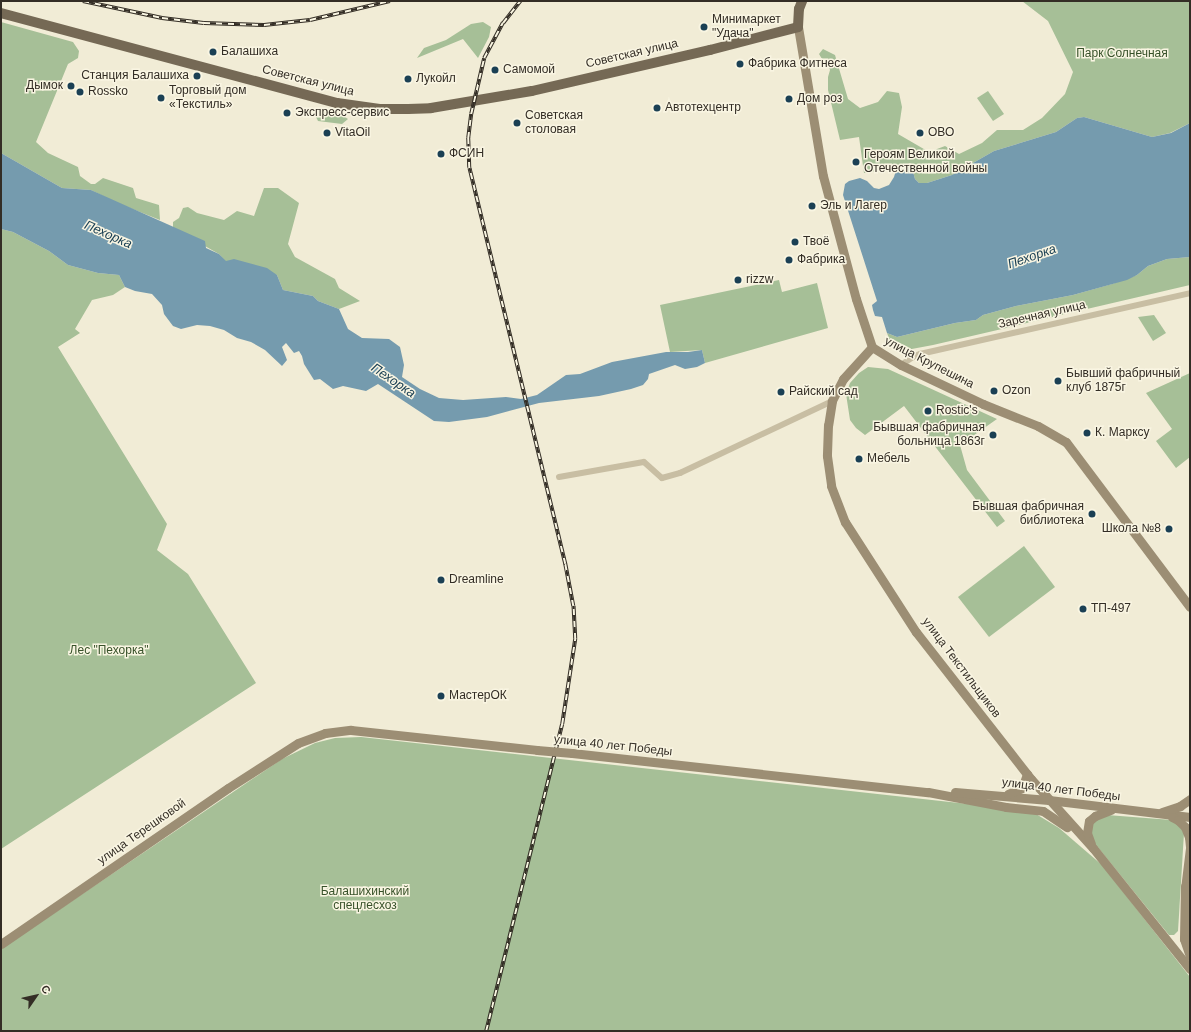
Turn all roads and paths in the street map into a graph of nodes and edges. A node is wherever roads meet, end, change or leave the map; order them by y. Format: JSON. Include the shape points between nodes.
{"nodes":[{"id":1,"x":802,"y":1,"type":"edge"},
{"id":2,"x":1,"y":13,"type":"edge"},
{"id":3,"x":798,"y":27,"type":"junction"},
{"id":4,"x":1190,"y":292,"type":"edge"},
{"id":5,"x":872,"y":347,"type":"junction"},
{"id":6,"x":901,"y":365,"type":"junction"},
{"id":7,"x":832,"y":400,"type":"junction"},
{"id":8,"x":559,"y":477,"type":"dead end"},
{"id":9,"x":1190,"y":607,"type":"edge"},
{"id":10,"x":298,"y":743,"type":"joint"},
{"id":11,"x":1027,"y":774,"type":"junction"},
{"id":12,"x":928,"y":792,"type":"junction"},
{"id":13,"x":994,"y":795,"type":"junction"},
{"id":14,"x":1190,"y":799,"type":"edge"},
{"id":15,"x":1049,"y":800,"type":"junction"},
{"id":16,"x":1118,"y":809,"type":"junction"},
{"id":17,"x":1153,"y":813,"type":"junction"},
{"id":18,"x":1190,"y":817,"type":"edge"},
{"id":19,"x":1190,"y":847,"type":"edge"},
{"id":20,"x":1092,"y":848,"type":"junction"},
{"id":21,"x":1184,"y":939,"type":"junction"},
{"id":22,"x":1167,"y":940,"type":"junction"},
{"id":23,"x":1,"y":944,"type":"edge"},
{"id":24,"x":1190,"y":956,"type":"edge"},
{"id":25,"x":1190,"y":969,"type":"edge"}],
"edges":[{"from":1,"to":3,"type":"main road"},
{"from":2,"to":3,"type":"main road","name":"Советская улица","via":[[332,102],[380,109],[431,108],[532,91]]},
{"from":3,"to":5,"type":"street","name":"улица Крупешина","via":[[823,176],[854,292]]},
{"from":4,"to":6,"type":"street","name":"Заречная улица","via":[[932,351],[913,357]]},
{"from":5,"to":6,"type":"street","name":"улица Крупешина"},
{"from":5,"to":7,"type":"street","name":"улица Текстильщиков","via":[[843,379]]},
{"from":6,"to":9,"type":"street","name":"улица Крупешина","via":[[983,404],[1038,426],[1066,442]]},
{"from":7,"to":8,"type":"street","via":[[680,472],[662,478],[644,462]]},
{"from":7,"to":11,"type":"street","name":"улица Текстильщиков","via":[[827,456],[831,486],[845,522],[916,632]]},
{"from":10,"to":12,"type":"street","name":"улица 40 лет Победы","bridge":true,"via":[[325,733],[351,730]]},
{"from":10,"to":23,"type":"street","name":"улица Терешковой"},
{"from":11,"to":13,"type":"street","via":[[1025,785],[1018,792]]},
{"from":11,"to":15,"type":"street","name":"улица Текстильщиков"},
{"from":12,"to":13,"type":"street","name":"улица 40 лет Победы"},
{"from":12,"to":20,"type":"street","name":"улица 40 лет Победы","via":[[1006,807],[1044,811]]},
{"from":13,"to":15,"type":"street","name":"улица 40 лет Победы"},
{"from":14,"to":17,"type":"street","via":[[1175,808]]},
{"from":15,"to":16,"type":"street","name":"улица 40 лет Победы"},
{"from":15,"to":20,"type":"street","name":"улица Текстильщиков"},
{"from":16,"to":17,"type":"street","name":"улица 40 лет Победы"},
{"from":16,"to":20,"type":"street","via":[[1106,810],[1089,821],[1087,833]]},
{"from":17,"to":18,"type":"street","name":"улица 40 лет Победы"},
{"from":17,"to":19,"type":"street","via":[[1174,818],[1182,823],[1188,832]]},
{"from":19,"to":21,"type":"street","via":[[1185,886]]},
{"from":20,"to":22,"type":"street","name":"улица Текстильщиков"},
{"from":21,"to":22,"type":"street","via":[[1175,946]]},
{"from":21,"to":24,"type":"street"},
{"from":22,"to":25,"type":"street","name":"улица Текстильщиков"}]}
